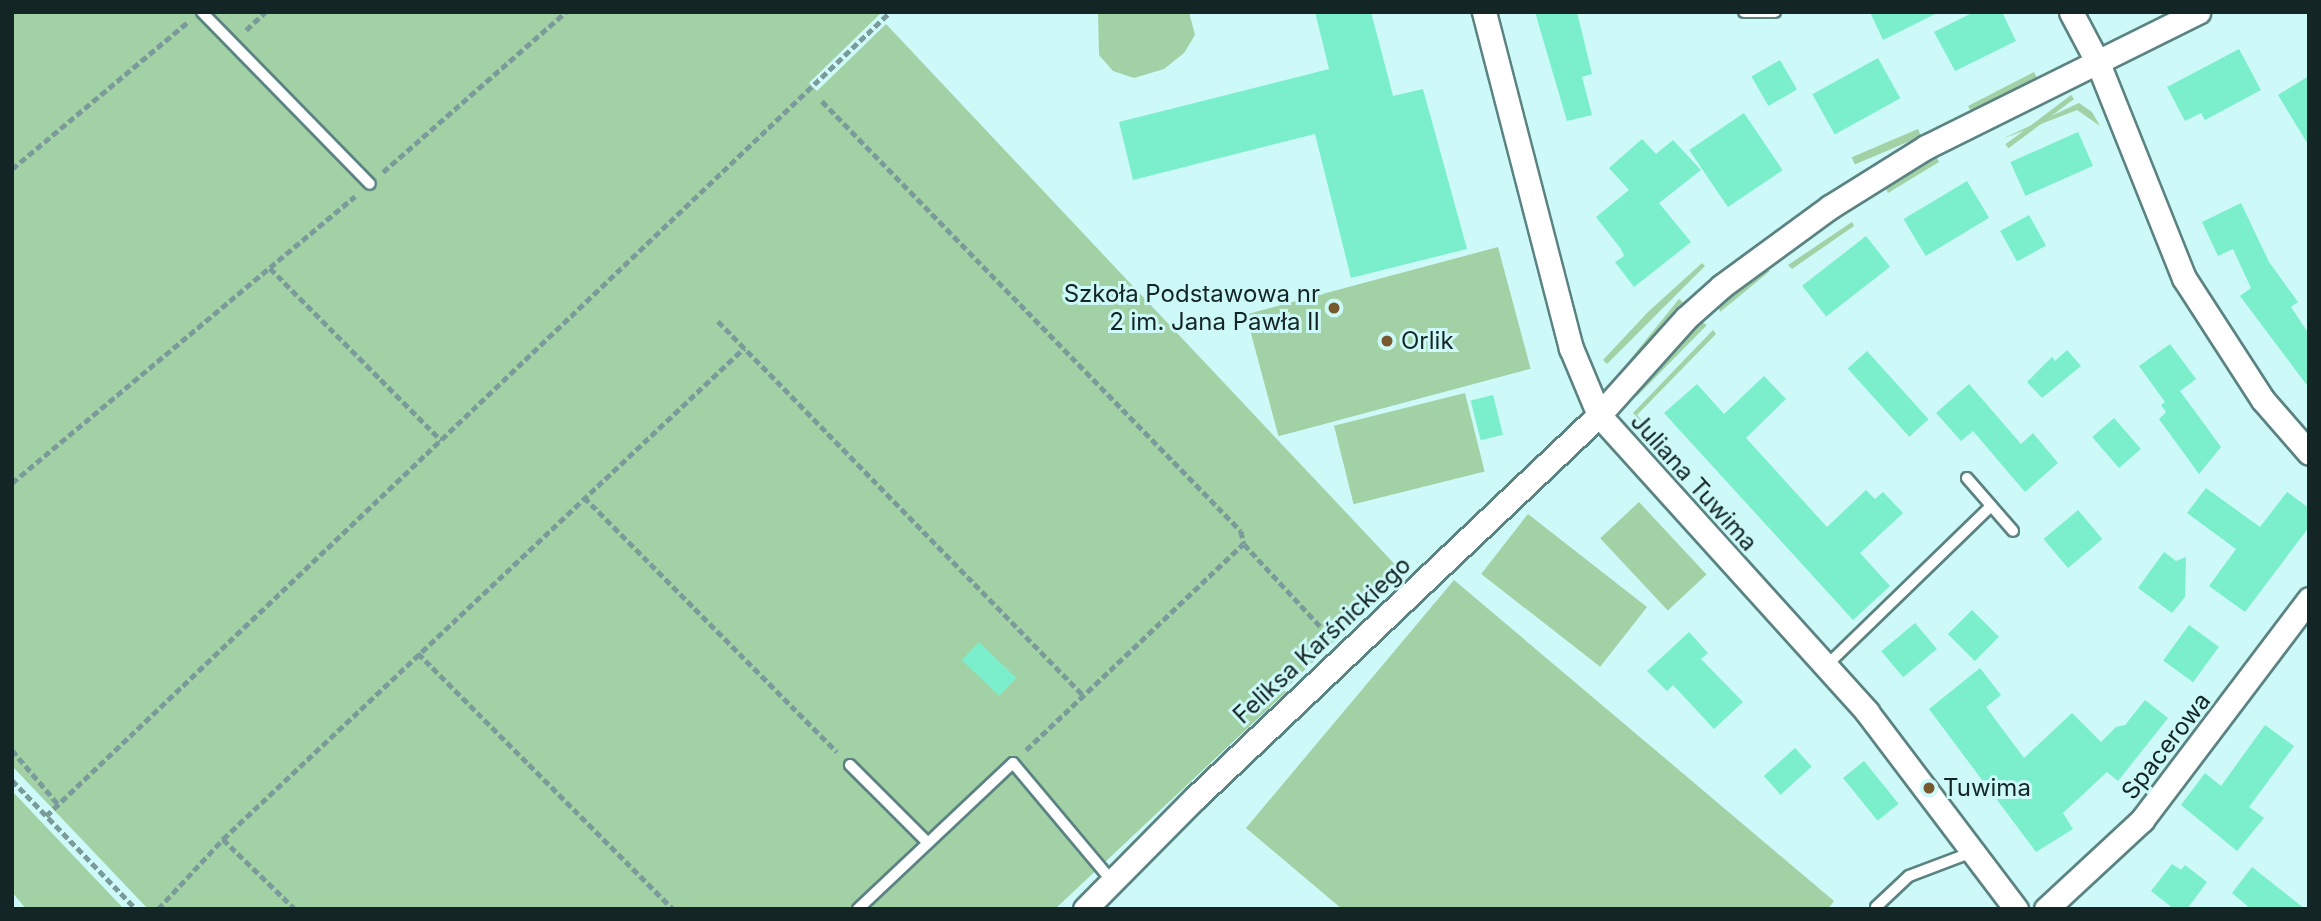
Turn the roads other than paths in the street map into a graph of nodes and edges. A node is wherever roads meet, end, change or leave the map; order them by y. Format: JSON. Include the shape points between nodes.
{"nodes":[{"id":1,"x":201,"y":12,"type":"edge"},
{"id":2,"x":1485,"y":12,"type":"edge"},
{"id":3,"x":1744,"y":12,"type":"edge"},
{"id":4,"x":1775,"y":12,"type":"edge"},
{"id":5,"x":2071,"y":12,"type":"edge"},
{"id":6,"x":2197,"y":12,"type":"edge"},
{"id":7,"x":2098,"y":63,"type":"junction"},
{"id":8,"x":370,"y":184,"type":"road end"},
{"id":9,"x":1599,"y":415,"type":"junction"},
{"id":10,"x":2309,"y":453,"type":"edge"},
{"id":11,"x":1967,"y":478,"type":"dead end"},
{"id":12,"x":1991,"y":506,"type":"junction"},
{"id":13,"x":2013,"y":531,"type":"dead end"},
{"id":14,"x":2309,"y":599,"type":"edge"},
{"id":15,"x":1826,"y":666,"type":"junction"},
{"id":16,"x":850,"y":765,"type":"road end"},
{"id":17,"x":928,"y":843,"type":"junction"},
{"id":18,"x":1975,"y":851,"type":"junction"},
{"id":19,"x":1112,"y":881,"type":"junction"},
{"id":20,"x":1876,"y":907,"type":"edge"},
{"id":21,"x":858,"y":909,"type":"edge"},
{"id":22,"x":1085,"y":909,"type":"edge"},
{"id":23,"x":2016,"y":909,"type":"edge"},
{"id":24,"x":2046,"y":909,"type":"edge"}],
"edges":[{"from":1,"to":8,"type":"lane"},
{"from":2,"to":9,"type":"street","name":"Juliana Tuwima","via":[[1571,348]]},
{"from":3,"to":4,"type":"lane"},
{"from":5,"to":7,"type":"street"},
{"from":6,"to":7,"type":"street","name":"Feliksa Karśnickiego"},
{"from":7,"to":9,"type":"street","name":"Feliksa Karśnickiego","via":[[1926,146],[1830,207],[1686,318]]},
{"from":7,"to":10,"type":"street","via":[[2184,278],[2263,400]]},
{"from":9,"to":15,"type":"street","name":"Juliana Tuwima"},
{"from":9,"to":19,"type":"street","name":"Feliksa Karśnickiego"},
{"from":11,"to":12,"type":"lane"},
{"from":12,"to":13,"type":"lane"},
{"from":12,"to":15,"type":"lane"},
{"from":14,"to":24,"type":"street","name":"Spacerowa","via":[[2142,821]]},
{"from":15,"to":18,"type":"street","name":"Juliana Tuwima"},
{"from":16,"to":17,"type":"lane"},
{"from":17,"to":19,"type":"lane","via":[[1013,763]]},
{"from":17,"to":21,"type":"lane"},
{"from":18,"to":20,"type":"lane","via":[[1909,876]]},
{"from":18,"to":23,"type":"street","name":"Juliana Tuwima"},
{"from":19,"to":22,"type":"street","name":"Feliksa Karśnickiego"}]}
